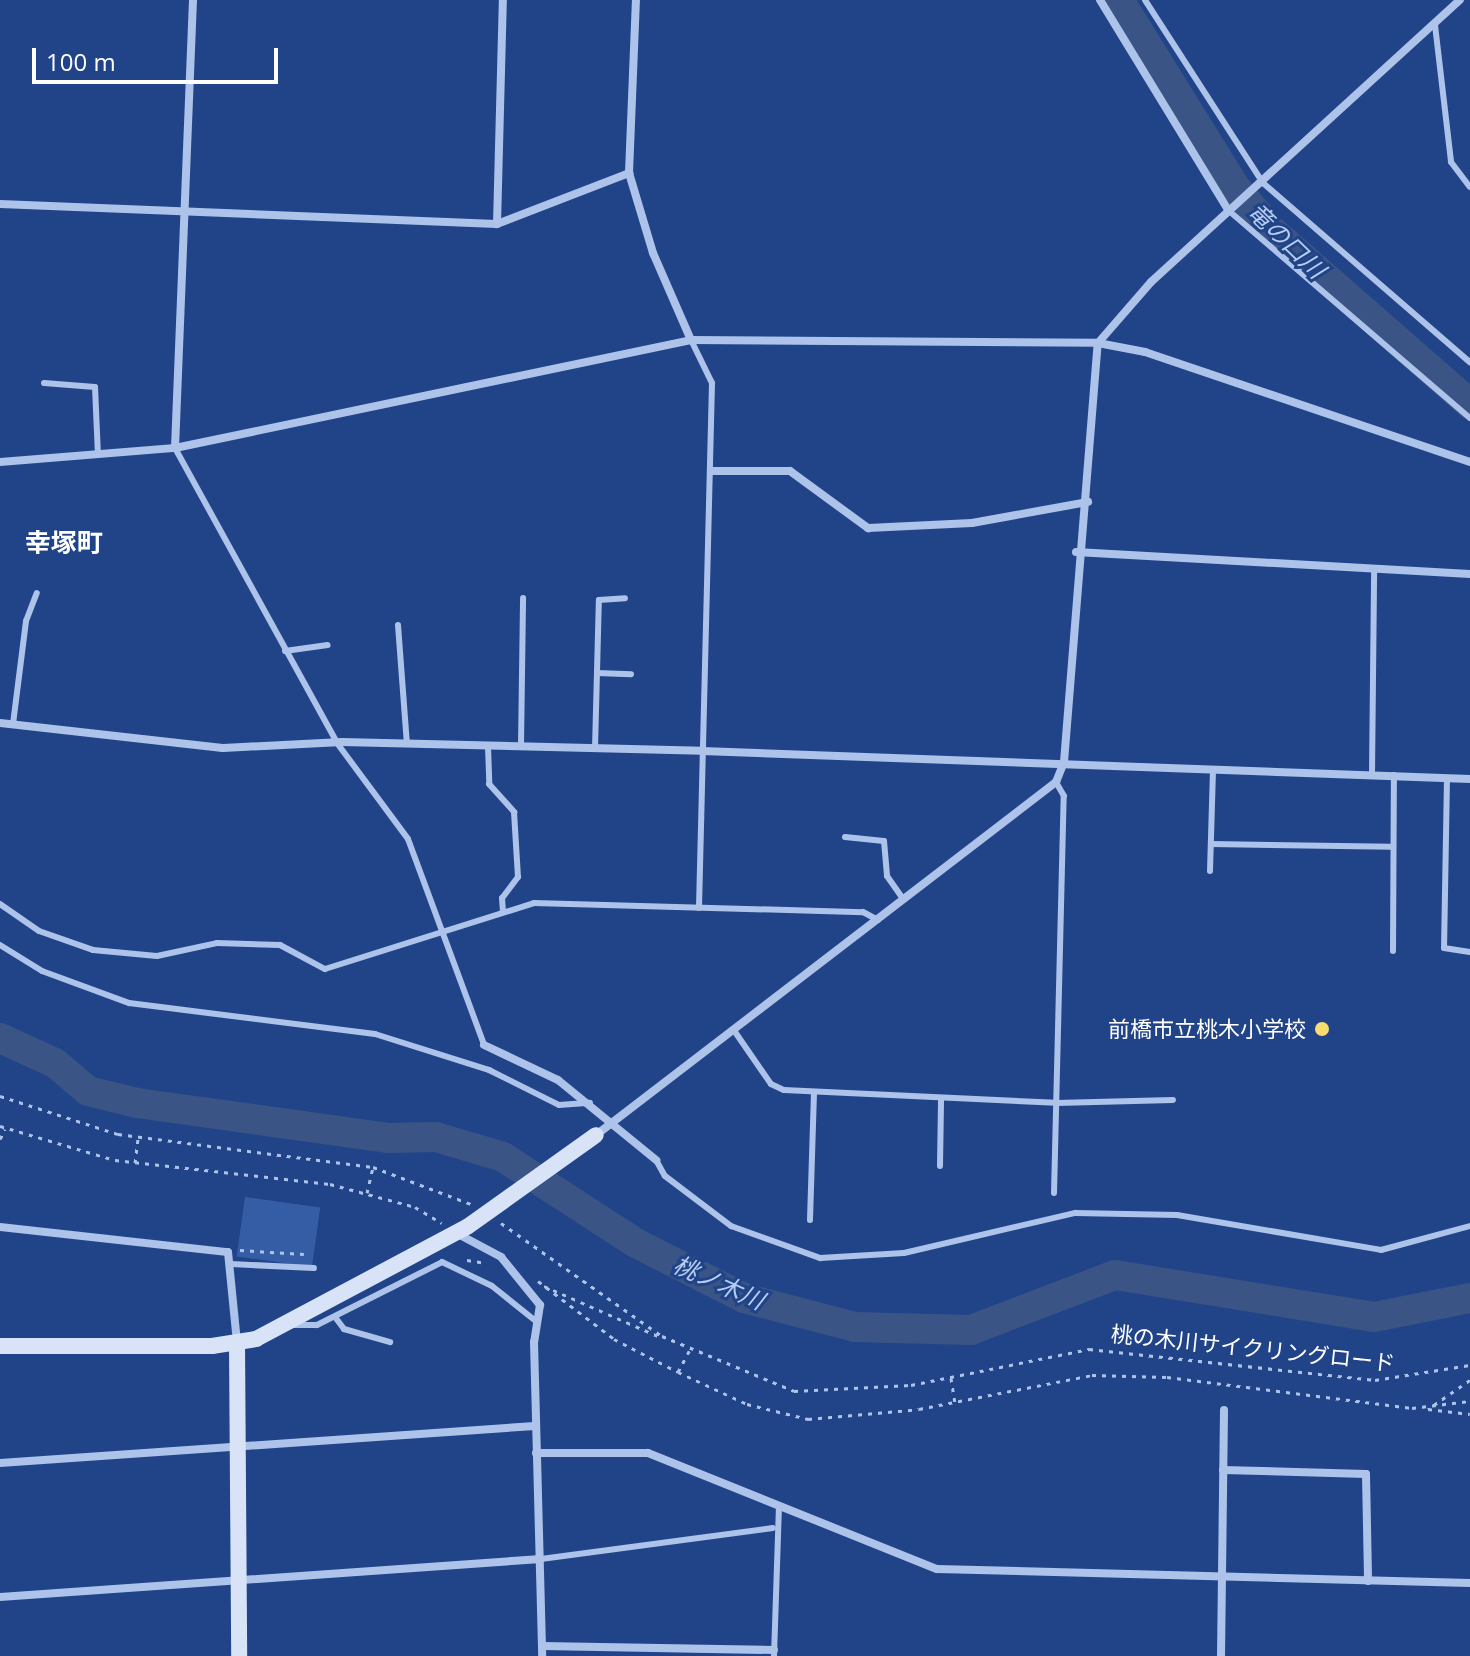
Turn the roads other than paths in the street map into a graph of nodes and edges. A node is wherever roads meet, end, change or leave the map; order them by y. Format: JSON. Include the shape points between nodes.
{"nodes":[{"id":1,"x":193,"y":0,"type":"edge"},
{"id":2,"x":503,"y":0,"type":"edge"},
{"id":3,"x":636,"y":0,"type":"edge"},
{"id":4,"x":1100,"y":0,"type":"edge"},
{"id":5,"x":1145,"y":0,"type":"edge"},
{"id":6,"x":1460,"y":0,"type":"edge"},
{"id":7,"x":1435,"y":25,"type":"junction"},
{"id":8,"x":629,"y":173,"type":"junction"},
{"id":9,"x":1263,"y":183,"type":"junction"},
{"id":10,"x":1470,"y":187,"type":"edge"},
{"id":11,"x":0,"y":204,"type":"edge"},
{"id":12,"x":1228,"y":210,"type":"junction"},
{"id":13,"x":186,"y":211,"type":"junction"},
{"id":14,"x":497,"y":224,"type":"junction"},
{"id":15,"x":691,"y":340,"type":"junction"},
{"id":16,"x":1098,"y":343,"type":"junction"},
{"id":17,"x":1470,"y":362,"type":"edge"},
{"id":18,"x":44,"y":383,"type":"dead end"},
{"id":19,"x":1470,"y":418,"type":"edge"},
{"id":20,"x":175,"y":448,"type":"junction"},
{"id":21,"x":98,"y":455,"type":"junction"},
{"id":22,"x":0,"y":462,"type":"edge"},
{"id":23,"x":1470,"y":462,"type":"edge"},
{"id":24,"x":712,"y":471,"type":"junction"},
{"id":25,"x":1088,"y":502,"type":"junction"},
{"id":26,"x":1076,"y":552,"type":"junction"},
{"id":27,"x":1374,"y":568,"type":"junction"},
{"id":28,"x":1470,"y":574,"type":"edge"},
{"id":29,"x":37,"y":593,"type":"dead end"},
{"id":30,"x":523,"y":598,"type":"dead end"},
{"id":31,"x":625,"y":598,"type":"dead end"},
{"id":32,"x":398,"y":625,"type":"dead end"},
{"id":33,"x":328,"y":645,"type":"dead end"},
{"id":34,"x":285,"y":651,"type":"junction"},
{"id":35,"x":597,"y":673,"type":"junction"},
{"id":36,"x":631,"y":674,"type":"dead end"},
{"id":37,"x":0,"y":723,"type":"edge"},
{"id":38,"x":13,"y":724,"type":"junction"},
{"id":39,"x":337,"y":743,"type":"junction"},
{"id":40,"x":407,"y":744,"type":"junction"},
{"id":41,"x":488,"y":746,"type":"junction"},
{"id":42,"x":521,"y":746,"type":"junction"},
{"id":43,"x":595,"y":748,"type":"junction"},
{"id":44,"x":702,"y":751,"type":"junction"},
{"id":45,"x":1064,"y":762,"type":"junction"},
{"id":46,"x":1213,"y":771,"type":"junction"},
{"id":47,"x":1372,"y":774,"type":"junction"},
{"id":48,"x":1394,"y":775,"type":"junction"},
{"id":49,"x":1447,"y":778,"type":"junction"},
{"id":50,"x":1470,"y":779,"type":"edge"},
{"id":51,"x":1056,"y":782,"type":"junction"},
{"id":52,"x":845,"y":837,"type":"dead end"},
{"id":53,"x":1211,"y":844,"type":"junction"},
{"id":54,"x":1392,"y":847,"type":"junction"},
{"id":55,"x":1210,"y":871,"type":"dead end"},
{"id":56,"x":904,"y":900,"type":"junction"},
{"id":57,"x":0,"y":904,"type":"edge"},
{"id":58,"x":699,"y":908,"type":"junction"},
{"id":59,"x":503,"y":911,"type":"junction"},
{"id":60,"x":878,"y":920,"type":"junction"},
{"id":61,"x":445,"y":933,"type":"junction"},
{"id":62,"x":0,"y":945,"type":"edge"},
{"id":63,"x":1393,"y":951,"type":"dead end"},
{"id":64,"x":1470,"y":952,"type":"edge"},
{"id":65,"x":733,"y":1029,"type":"junction"},
{"id":66,"x":484,"y":1045,"type":"joint"},
{"id":67,"x":814,"y":1094,"type":"junction"},
{"id":68,"x":941,"y":1099,"type":"junction"},
{"id":69,"x":1173,"y":1100,"type":"dead end"},
{"id":70,"x":590,"y":1103,"type":"junction"},
{"id":71,"x":1056,"y":1103,"type":"junction"},
{"id":72,"x":614,"y":1120,"type":"junction"},
{"id":73,"x":596,"y":1135,"type":"joint"},
{"id":74,"x":656,"y":1160,"type":"joint"},
{"id":75,"x":940,"y":1166,"type":"dead end"},
{"id":76,"x":1054,"y":1193,"type":"dead end"},
{"id":77,"x":810,"y":1220,"type":"dead end"},
{"id":78,"x":1470,"y":1226,"type":"edge"},
{"id":79,"x":0,"y":1227,"type":"edge"},
{"id":80,"x":457,"y":1230,"type":"junction"},
{"id":81,"x":231,"y":1259,"type":"junction"},
{"id":82,"x":314,"y":1268,"type":"dead end"},
{"id":83,"x":335,"y":1317,"type":"junction"},
{"id":84,"x":537,"y":1322,"type":"junction"},
{"id":85,"x":292,"y":1325,"type":"junction"},
{"id":86,"x":390,"y":1342,"type":"dead end"},
{"id":87,"x":237,"y":1343,"type":"junction"},
{"id":88,"x":0,"y":1346,"type":"edge"},
{"id":89,"x":1224,"y":1410,"type":"dead end"},
{"id":90,"x":535,"y":1426,"type":"junction"},
{"id":91,"x":235,"y":1447,"type":"junction"},
{"id":92,"x":536,"y":1453,"type":"junction"},
{"id":93,"x":0,"y":1463,"type":"edge"},
{"id":94,"x":1223,"y":1470,"type":"junction"},
{"id":95,"x":779,"y":1508,"type":"junction"},
{"id":96,"x":773,"y":1528,"type":"junction"},
{"id":97,"x":541,"y":1559,"type":"junction"},
{"id":98,"x":1223,"y":1579,"type":"junction"},
{"id":99,"x":238,"y":1581,"type":"junction"},
{"id":100,"x":1368,"y":1581,"type":"junction"},
{"id":101,"x":1470,"y":1583,"type":"edge"},
{"id":102,"x":0,"y":1597,"type":"edge"},
{"id":103,"x":542,"y":1651,"type":"edge"},
{"id":104,"x":774,"y":1653,"type":"edge"},
{"id":105,"x":239,"y":1656,"type":"edge"},
{"id":106,"x":1221,"y":1656,"type":"edge"}],
"edges":[{"from":1,"to":13,"type":"street"},
{"from":2,"to":14,"type":"street"},
{"from":3,"to":8,"type":"street"},
{"from":4,"to":12,"type":"street"},
{"from":5,"to":9,"type":"lane"},
{"from":6,"to":7,"type":"street"},
{"from":7,"to":9,"type":"street"},
{"from":7,"to":10,"type":"lane","via":[[1451,162]]},
{"from":8,"to":14,"type":"street"},
{"from":8,"to":15,"type":"street","via":[[653,253]]},
{"from":9,"to":12,"type":"street"},
{"from":9,"to":17,"type":"lane"},
{"from":11,"to":13,"type":"street"},
{"from":12,"to":16,"type":"street"},
{"from":12,"to":19,"type":"lane"},
{"from":13,"to":14,"type":"street"},
{"from":13,"to":20,"type":"street"},
{"from":15,"to":16,"type":"street"},
{"from":15,"to":20,"type":"street"},
{"from":15,"to":24,"type":"lane","via":[[712,383]]},
{"from":16,"to":23,"type":"street","via":[[1145,352]]},
{"from":16,"to":25,"type":"street"},
{"from":18,"to":21,"type":"lane","via":[[95,387]]},
{"from":20,"to":21,"type":"street"},
{"from":20,"to":34,"type":"lane"},
{"from":21,"to":22,"type":"street"},
{"from":24,"to":25,"type":"street","via":[[790,471],[868,528],[972,523]]},
{"from":24,"to":44,"type":"lane"},
{"from":25,"to":26,"type":"street"},
{"from":26,"to":27,"type":"street"},
{"from":26,"to":45,"type":"street"},
{"from":27,"to":28,"type":"street"},
{"from":27,"to":47,"type":"lane"},
{"from":29,"to":38,"type":"lane","via":[[26,621]]},
{"from":30,"to":42,"type":"lane"},
{"from":31,"to":35,"type":"lane","via":[[599,600]]},
{"from":32,"to":40,"type":"lane"},
{"from":33,"to":34,"type":"lane"},
{"from":34,"to":39,"type":"lane"},
{"from":35,"to":36,"type":"lane"},
{"from":35,"to":43,"type":"lane"},
{"from":37,"to":38,"type":"street"},
{"from":38,"to":39,"type":"street","via":[[213,748]]},
{"from":39,"to":40,"type":"street"},
{"from":39,"to":61,"type":"lane","via":[[398,819]]},
{"from":40,"to":41,"type":"street"},
{"from":41,"to":42,"type":"street"},
{"from":41,"to":59,"type":"lane","via":[[489,784],[514,812],[518,877],[502,898]]},
{"from":42,"to":43,"type":"street"},
{"from":43,"to":44,"type":"street"},
{"from":44,"to":45,"type":"street"},
{"from":44,"to":58,"type":"lane"},
{"from":45,"to":46,"type":"street","via":[[1077,769]]},
{"from":45,"to":51,"type":"street"},
{"from":46,"to":47,"type":"street"},
{"from":46,"to":53,"type":"lane"},
{"from":47,"to":48,"type":"street"},
{"from":48,"to":49,"type":"street"},
{"from":48,"to":54,"type":"lane"},
{"from":49,"to":50,"type":"street"},
{"from":49,"to":64,"type":"lane","via":[[1444,948]]},
{"from":51,"to":56,"type":"street"},
{"from":51,"to":71,"type":"lane","via":[[1064,796]]},
{"from":52,"to":56,"type":"lane","via":[[884,841],[887,876]]},
{"from":53,"to":54,"type":"lane"},
{"from":53,"to":55,"type":"lane"},
{"from":54,"to":63,"type":"lane"},
{"from":56,"to":60,"type":"street"},
{"from":57,"to":61,"type":"lane","via":[[39,931],[93,950],[157,956],[217,943],[280,945],[325,969]]},
{"from":58,"to":59,"type":"lane","via":[[543,902]]},
{"from":58,"to":60,"type":"lane","via":[[863,912]]},
{"from":59,"to":61,"type":"lane"},
{"from":60,"to":65,"type":"street"},
{"from":61,"to":66,"type":"lane","via":[[475,1037]]},
{"from":62,"to":70,"type":"lane","via":[[42,971],[129,1003],[375,1034],[489,1070],[559,1105]]},
{"from":65,"to":67,"type":"lane","via":[[771,1084]]},
{"from":65,"to":72,"type":"street"},
{"from":66,"to":70,"type":"street","via":[[536,1067]]},
{"from":67,"to":68,"type":"lane"},
{"from":67,"to":77,"type":"lane"},
{"from":68,"to":71,"type":"lane"},
{"from":68,"to":75,"type":"lane"},
{"from":69,"to":71,"type":"lane"},
{"from":70,"to":72,"type":"street"},
{"from":71,"to":76,"type":"lane"},
{"from":72,"to":73,"type":"street"},
{"from":72,"to":74,"type":"street"},
{"from":73,"to":80,"type":"street","bridge":true},
{"from":74,"to":78,"type":"lane","via":[[665,1176],[731,1226],[820,1258],[904,1253],[1075,1213],[1177,1215],[1381,1250]]},
{"from":79,"to":81,"type":"street"},
{"from":80,"to":84,"type":"street","via":[[501,1257],[538,1300]]},
{"from":80,"to":85,"type":"street"},
{"from":81,"to":82,"type":"lane"},
{"from":81,"to":87,"type":"street"},
{"from":83,"to":84,"type":"lane","via":[[442,1262],[492,1286]]},
{"from":83,"to":85,"type":"lane"},
{"from":83,"to":86,"type":"lane","via":[[344,1329]]},
{"from":84,"to":90,"type":"street"},
{"from":85,"to":87,"type":"street"},
{"from":87,"to":88,"type":"street"},
{"from":87,"to":91,"type":"street"},
{"from":89,"to":94,"type":"street"},
{"from":90,"to":91,"type":"street"},
{"from":90,"to":92,"type":"street"},
{"from":91,"to":93,"type":"street"},
{"from":91,"to":99,"type":"street"},
{"from":92,"to":95,"type":"street","via":[[635,1450]]},
{"from":92,"to":97,"type":"street"},
{"from":94,"to":98,"type":"street"},
{"from":94,"to":100,"type":"street","via":[[1366,1474]]},
{"from":95,"to":96,"type":"lane"},
{"from":95,"to":98,"type":"street","via":[[937,1569]]},
{"from":96,"to":97,"type":"lane"},
{"from":96,"to":104,"type":"lane"},
{"from":97,"to":99,"type":"street"},
{"from":97,"to":103,"type":"street"},
{"from":98,"to":100,"type":"street"},
{"from":98,"to":106,"type":"street"},
{"from":99,"to":102,"type":"street"},
{"from":99,"to":105,"type":"street"},
{"from":100,"to":101,"type":"street"},
{"from":103,"to":104,"type":"street"}]}
